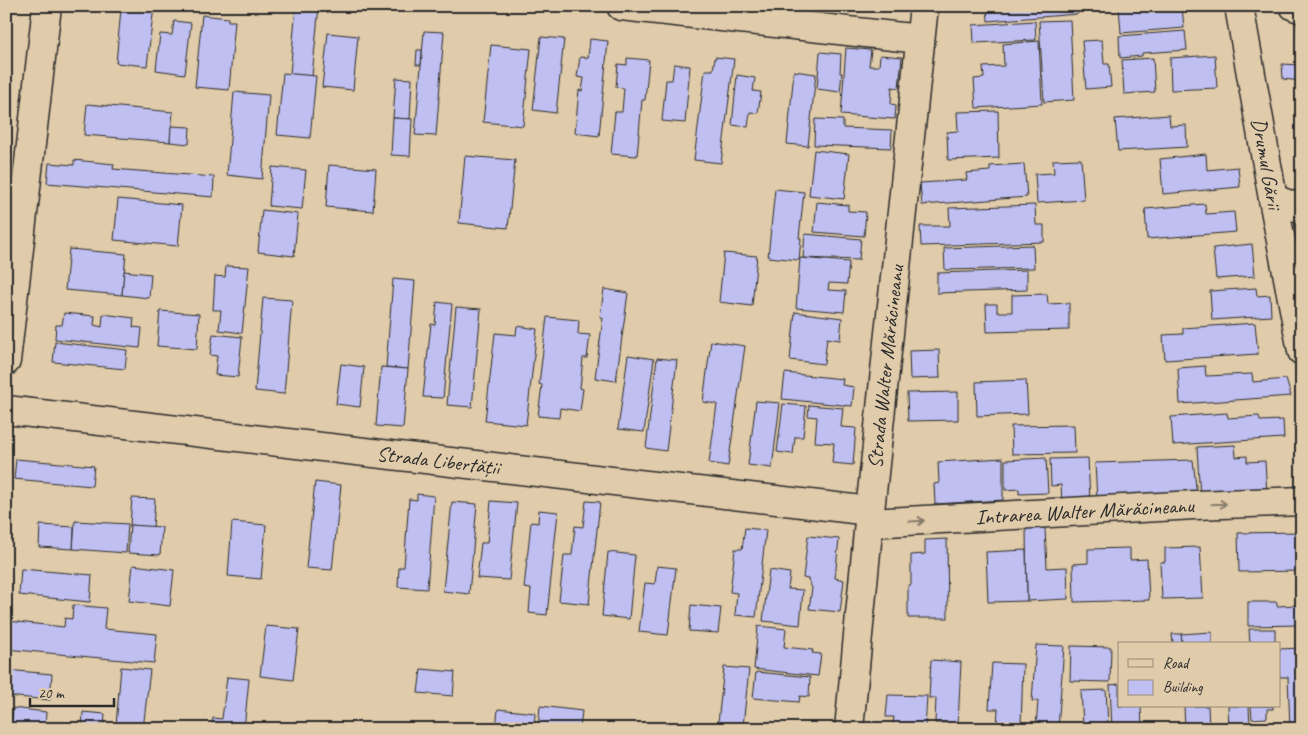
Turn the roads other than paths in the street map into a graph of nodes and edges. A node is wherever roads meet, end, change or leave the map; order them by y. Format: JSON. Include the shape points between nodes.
{"nodes":[{"id":1,"x":46,"y":6,"type":"edge"},
{"id":2,"x":620,"y":6,"type":"edge"},
{"id":3,"x":924,"y":6,"type":"edge"},
{"id":4,"x":1239,"y":6,"type":"edge"},
{"id":5,"x":1294,"y":6,"type":"edge"},
{"id":6,"x":1302,"y":9,"type":"edge"},
{"id":7,"x":920,"y":39,"type":"junction"},
{"id":8,"x":1273,"y":199,"type":"junction"},
{"id":9,"x":1302,"y":209,"type":"edge"},
{"id":10,"x":1301,"y":344,"type":"edge"},
{"id":11,"x":6,"y":361,"type":"edge"},
{"id":12,"x":6,"y":410,"type":"edge"},
{"id":13,"x":1302,"y":501,"type":"edge"},
{"id":14,"x":869,"y":518,"type":"junction"},
{"id":15,"x":849,"y":729,"type":"edge"}],
"edges":[{"from":1,"to":11,"type":"street"},
{"from":2,"to":7,"type":"street"},
{"from":3,"to":7,"type":"street","name":"Strada Walter Mărăcineanu"},
{"from":4,"to":8,"type":"street","name":"Drumul Gării"},
{"from":5,"to":6,"type":"street"},
{"from":7,"to":14,"type":"street","name":"Strada Walter Mărăcineanu"},
{"from":8,"to":9,"type":"street"},
{"from":8,"to":10,"type":"street","name":"Drumul Gării"},
{"from":12,"to":14,"type":"street","name":"Strada Libertății"},
{"from":14,"to":13,"type":"street","name":"Intrarea Walter Mărăcineanu","one_way":true},
{"from":14,"to":15,"type":"street","name":"Strada Walter Mărăcineanu"}]}
